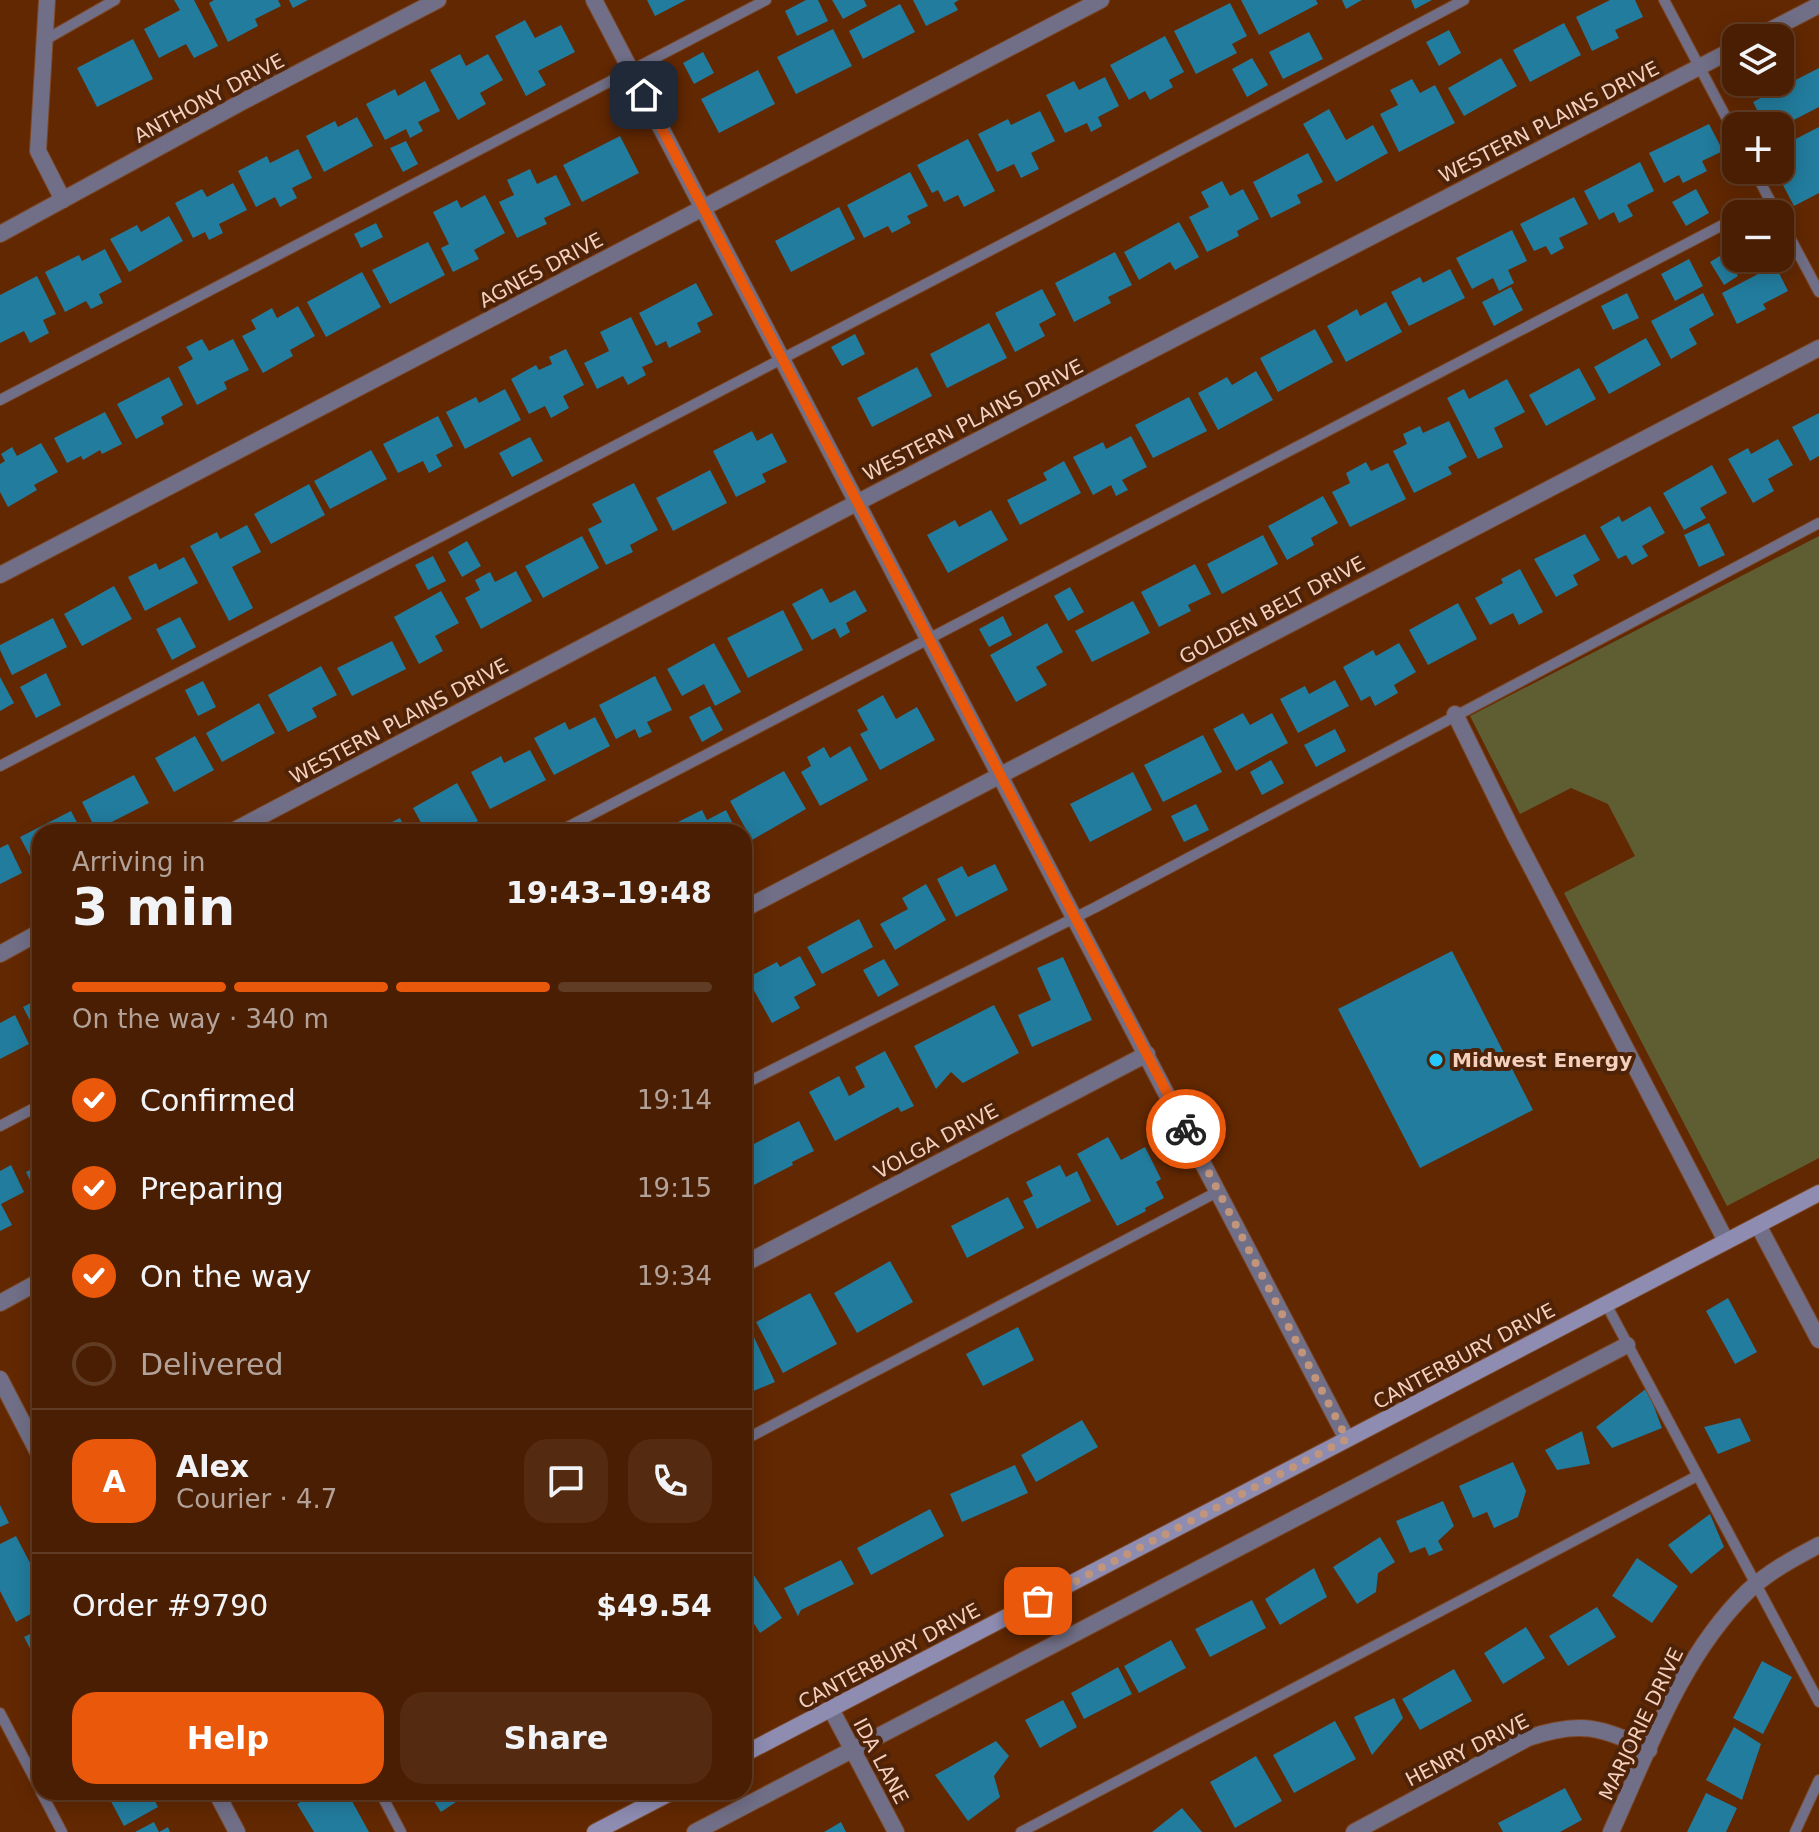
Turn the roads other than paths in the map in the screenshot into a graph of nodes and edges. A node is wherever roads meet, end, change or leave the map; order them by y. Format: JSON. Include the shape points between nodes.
{"nodes":[{"id":1,"x":47,"y":0,"type":"edge"},
{"id":2,"x":115,"y":0,"type":"edge"},
{"id":3,"x":438,"y":0,"type":"edge"},
{"id":4,"x":594,"y":0,"type":"edge"},
{"id":5,"x":766,"y":0,"type":"edge"},
{"id":6,"x":1101,"y":0,"type":"edge"},
{"id":7,"x":1464,"y":0,"type":"edge"},
{"id":8,"x":1664,"y":0,"type":"edge"},
{"id":9,"x":1819,"y":5,"type":"edge"},
{"id":10,"x":1782,"y":24,"type":"edge"},
{"id":11,"x":45,"y":40,"type":"junction"},
{"id":12,"x":1722,"y":55,"type":"edge"},
{"id":13,"x":1699,"y":67,"type":"junction"},
{"id":14,"x":631,"y":70,"type":"junction"},
{"id":15,"x":1723,"y":112,"type":"edge"},
{"id":16,"x":1761,"y":184,"type":"edge"},
{"id":17,"x":63,"y":200,"type":"junction"},
{"id":18,"x":1770,"y":200,"type":"edge"},
{"id":19,"x":703,"y":208,"type":"junction"},
{"id":20,"x":1722,"y":225,"type":"edge"},
{"id":21,"x":0,"y":234,"type":"edge"},
{"id":22,"x":1794,"y":244,"type":"edge"},
{"id":23,"x":1819,"y":292,"type":"edge"},
{"id":24,"x":1819,"y":348,"type":"edge"},
{"id":25,"x":782,"y":357,"type":"junction"},
{"id":26,"x":0,"y":400,"type":"edge"},
{"id":27,"x":858,"y":502,"type":"junction"},
{"id":28,"x":1819,"y":523,"type":"edge"},
{"id":29,"x":0,"y":575,"type":"edge"},
{"id":30,"x":929,"y":637,"type":"junction"},
{"id":31,"x":1455,"y":714,"type":"junction"},
{"id":32,"x":0,"y":766,"type":"edge"},
{"id":33,"x":1000,"y":774,"type":"junction"},
{"id":34,"x":246,"y":824,"type":"edge"},
{"id":35,"x":573,"y":824,"type":"edge"},
{"id":36,"x":752,"y":905,"type":"edge"},
{"id":37,"x":1075,"y":917,"type":"junction"},
{"id":38,"x":32,"y":936,"type":"edge"},
{"id":39,"x":0,"y":954,"type":"edge"},
{"id":40,"x":1147,"y":1054,"type":"junction"},
{"id":41,"x":752,"y":1080,"type":"edge"},
{"id":42,"x":32,"y":1109,"type":"edge"},
{"id":43,"x":0,"y":1126,"type":"edge"},
{"id":44,"x":1219,"y":1191,"type":"junction"},
{"id":45,"x":1819,"y":1193,"type":"edge"},
{"id":46,"x":1758,"y":1225,"type":"junction"},
{"id":47,"x":1726,"y":1241,"type":"junction"},
{"id":48,"x":752,"y":1260,"type":"edge"},
{"id":49,"x":32,"y":1285,"type":"edge"},
{"id":50,"x":0,"y":1303,"type":"edge"},
{"id":51,"x":1606,"y":1304,"type":"junction"},
{"id":52,"x":1819,"y":1340,"type":"edge"},
{"id":53,"x":1627,"y":1345,"type":"junction"},
{"id":54,"x":0,"y":1379,"type":"edge"},
{"id":55,"x":752,"y":1436,"type":"edge"},
{"id":56,"x":1347,"y":1439,"type":"junction"},
{"id":57,"x":32,"y":1441,"type":"edge"},
{"id":58,"x":1697,"y":1476,"type":"junction"},
{"id":59,"x":1819,"y":1545,"type":"edge"},
{"id":60,"x":1756,"y":1584,"type":"junction"},
{"id":61,"x":1819,"y":1702,"type":"edge"},
{"id":62,"x":831,"y":1709,"type":"junction"},
{"id":63,"x":0,"y":1713,"type":"edge"},
{"id":64,"x":752,"y":1750,"type":"edge"},
{"id":65,"x":853,"y":1750,"type":"junction"},
{"id":66,"x":1649,"y":1750,"type":"junction"},
{"id":67,"x":32,"y":1774,"type":"edge"},
{"id":68,"x":1819,"y":1780,"type":"edge"},
{"id":69,"x":46,"y":1800,"type":"edge"},
{"id":70,"x":220,"y":1800,"type":"edge"},
{"id":71,"x":384,"y":1800,"type":"edge"},
{"id":72,"x":657,"y":1800,"type":"edge"},
{"id":73,"x":62,"y":1832,"type":"edge"},
{"id":74,"x":237,"y":1832,"type":"edge"},
{"id":75,"x":401,"y":1832,"type":"edge"},
{"id":76,"x":595,"y":1832,"type":"edge"},
{"id":77,"x":695,"y":1832,"type":"edge"},
{"id":78,"x":896,"y":1832,"type":"edge"},
{"id":79,"x":1021,"y":1832,"type":"edge"},
{"id":80,"x":1354,"y":1832,"type":"edge"},
{"id":81,"x":1611,"y":1832,"type":"edge"},
{"id":82,"x":1795,"y":1832,"type":"edge"}],
"edges":[{"from":1,"to":11,"type":"street"},
{"from":2,"to":11,"type":"lane"},
{"from":3,"to":17,"type":"street","name":"ANTHONY DRIVE"},
{"from":4,"to":14,"type":"street"},
{"from":5,"to":14,"type":"lane"},
{"from":6,"to":19,"type":"street","name":"AGNES DRIVE"},
{"from":7,"to":25,"type":"lane"},
{"from":8,"to":13,"type":"lane"},
{"from":9,"to":10,"type":"street"},
{"from":11,"to":17,"type":"street","via":[[38,151]]},
{"from":12,"to":13,"type":"street","name":"WESTERN PLAINS DRIVE"},
{"from":13,"to":15,"type":"lane"},
{"from":13,"to":27,"type":"street","name":"WESTERN PLAINS DRIVE"},
{"from":14,"to":19,"type":"street"},
{"from":14,"to":26,"type":"lane"},
{"from":16,"to":18,"type":"lane"},
{"from":17,"to":21,"type":"street","name":"ANTHONY DRIVE"},
{"from":19,"to":25,"type":"street"},
{"from":19,"to":29,"type":"street","name":"AGNES DRIVE"},
{"from":20,"to":30,"type":"lane"},
{"from":22,"to":23,"type":"lane"},
{"from":24,"to":33,"type":"street","name":"GOLDEN BELT DRIVE"},
{"from":25,"to":27,"type":"street"},
{"from":25,"to":32,"type":"lane"},
{"from":27,"to":30,"type":"street"},
{"from":27,"to":34,"type":"street","name":"WESTERN PLAINS DRIVE"},
{"from":28,"to":31,"type":"lane"},
{"from":30,"to":33,"type":"street"},
{"from":30,"to":35,"type":"lane"},
{"from":31,"to":37,"type":"lane"},
{"from":31,"to":47,"type":"street"},
{"from":33,"to":36,"type":"street","name":"GOLDEN BELT DRIVE"},
{"from":33,"to":37,"type":"street"},
{"from":37,"to":40,"type":"street"},
{"from":37,"to":41,"type":"lane"},
{"from":38,"to":39,"type":"street"},
{"from":40,"to":44,"type":"street"},
{"from":40,"to":48,"type":"street","name":"VOLGA DRIVE"},
{"from":42,"to":43,"type":"lane"},
{"from":44,"to":55,"type":"lane"},
{"from":44,"to":56,"type":"street"},
{"from":45,"to":46,"type":"main road","name":"CANTERBURY DRIVE"},
{"from":46,"to":47,"type":"main road","name":"CANTERBURY DRIVE"},
{"from":46,"to":52,"type":"street"},
{"from":47,"to":51,"type":"main road","name":"CANTERBURY DRIVE"},
{"from":49,"to":50,"type":"street"},
{"from":51,"to":53,"type":"lane"},
{"from":51,"to":56,"type":"main road","name":"CANTERBURY DRIVE"},
{"from":53,"to":58,"type":"lane"},
{"from":53,"to":65,"type":"street"},
{"from":54,"to":57,"type":"street"},
{"from":56,"to":62,"type":"main road","name":"CANTERBURY DRIVE"},
{"from":58,"to":60,"type":"lane"},
{"from":58,"to":79,"type":"lane"},
{"from":59,"to":60,"type":"street","name":"MARJORIE DRIVE"},
{"from":60,"to":61,"type":"lane"},
{"from":60,"to":66,"type":"street","name":"MARJORIE DRIVE","via":[[1703,1645]]},
{"from":62,"to":64,"type":"main road","name":"CANTERBURY DRIVE"},
{"from":62,"to":65,"type":"street","name":"IDA LANE"},
{"from":63,"to":67,"type":"lane"},
{"from":65,"to":77,"type":"street"},
{"from":65,"to":78,"type":"street","name":"IDA LANE"},
{"from":66,"to":80,"type":"street","name":"HENRY DRIVE","via":[[1593,1727],[1549,1731]]},
{"from":66,"to":81,"type":"street","name":"MARJORIE DRIVE"},
{"from":68,"to":82,"type":"lane"},
{"from":69,"to":73,"type":"lane"},
{"from":70,"to":74,"type":"street"},
{"from":71,"to":75,"type":"lane"},
{"from":72,"to":76,"type":"main road"}]}
